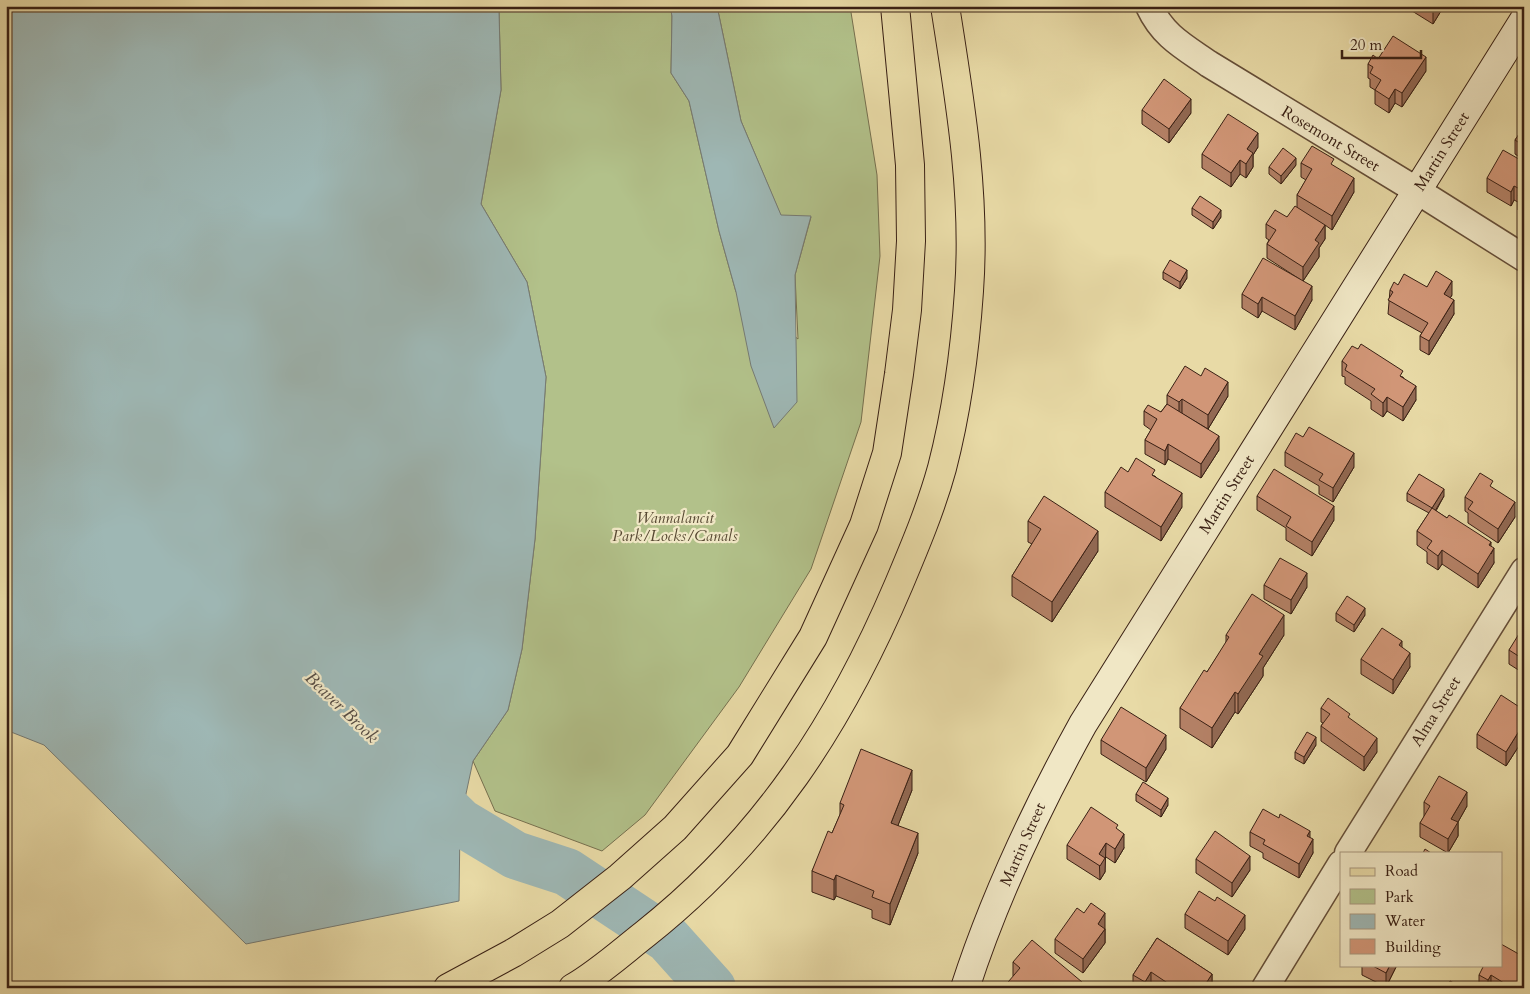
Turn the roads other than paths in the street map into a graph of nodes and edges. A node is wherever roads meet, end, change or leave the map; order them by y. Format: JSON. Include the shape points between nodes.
{"nodes":[{"id":1,"x":895,"y":6,"type":"edge"},
{"id":2,"x":945,"y":6,"type":"edge"},
{"id":3,"x":1150,"y":6,"type":"edge"},
{"id":4,"x":1524,"y":20,"type":"edge"},
{"id":5,"x":1416,"y":190,"type":"junction"},
{"id":6,"x":1524,"y":258,"type":"edge"},
{"id":7,"x":1524,"y":571,"type":"edge"},
{"id":8,"x":1349,"y":852,"type":"edge"},
{"id":9,"x":1340,"y":866,"type":"edge"},
{"id":10,"x":448,"y":988,"type":"edge"},
{"id":11,"x":573,"y":988,"type":"edge"},
{"id":12,"x":965,"y":988,"type":"edge"},
{"id":13,"x":1266,"y":988,"type":"edge"}],
"edges":[{"from":1,"to":10,"type":"main road","via":[[910,165],[911,241],[907,310],[887,453],[864,525],[813,637],[740,755],[675,828],[560,924]]},
{"from":2,"to":11,"type":"main road","via":[[967,158],[971,234],[960,374],[942,468],[928,512],[859,669],[816,744],[776,803],[716,872],[684,902]]},
{"from":3,"to":5,"type":"street","name":"Rosemont Street","via":[[1158,24],[1177,42]]},
{"from":4,"to":5,"type":"street","name":"Martin Street"},
{"from":5,"to":6,"type":"street","name":"Rosemont Street"},
{"from":5,"to":12,"type":"street","name":"Martin Street","via":[[1079,732],[1020,846],[983,934]]},
{"from":7,"to":8,"type":"street","name":"Alma Street"},
{"from":9,"to":13,"type":"street"}]}
